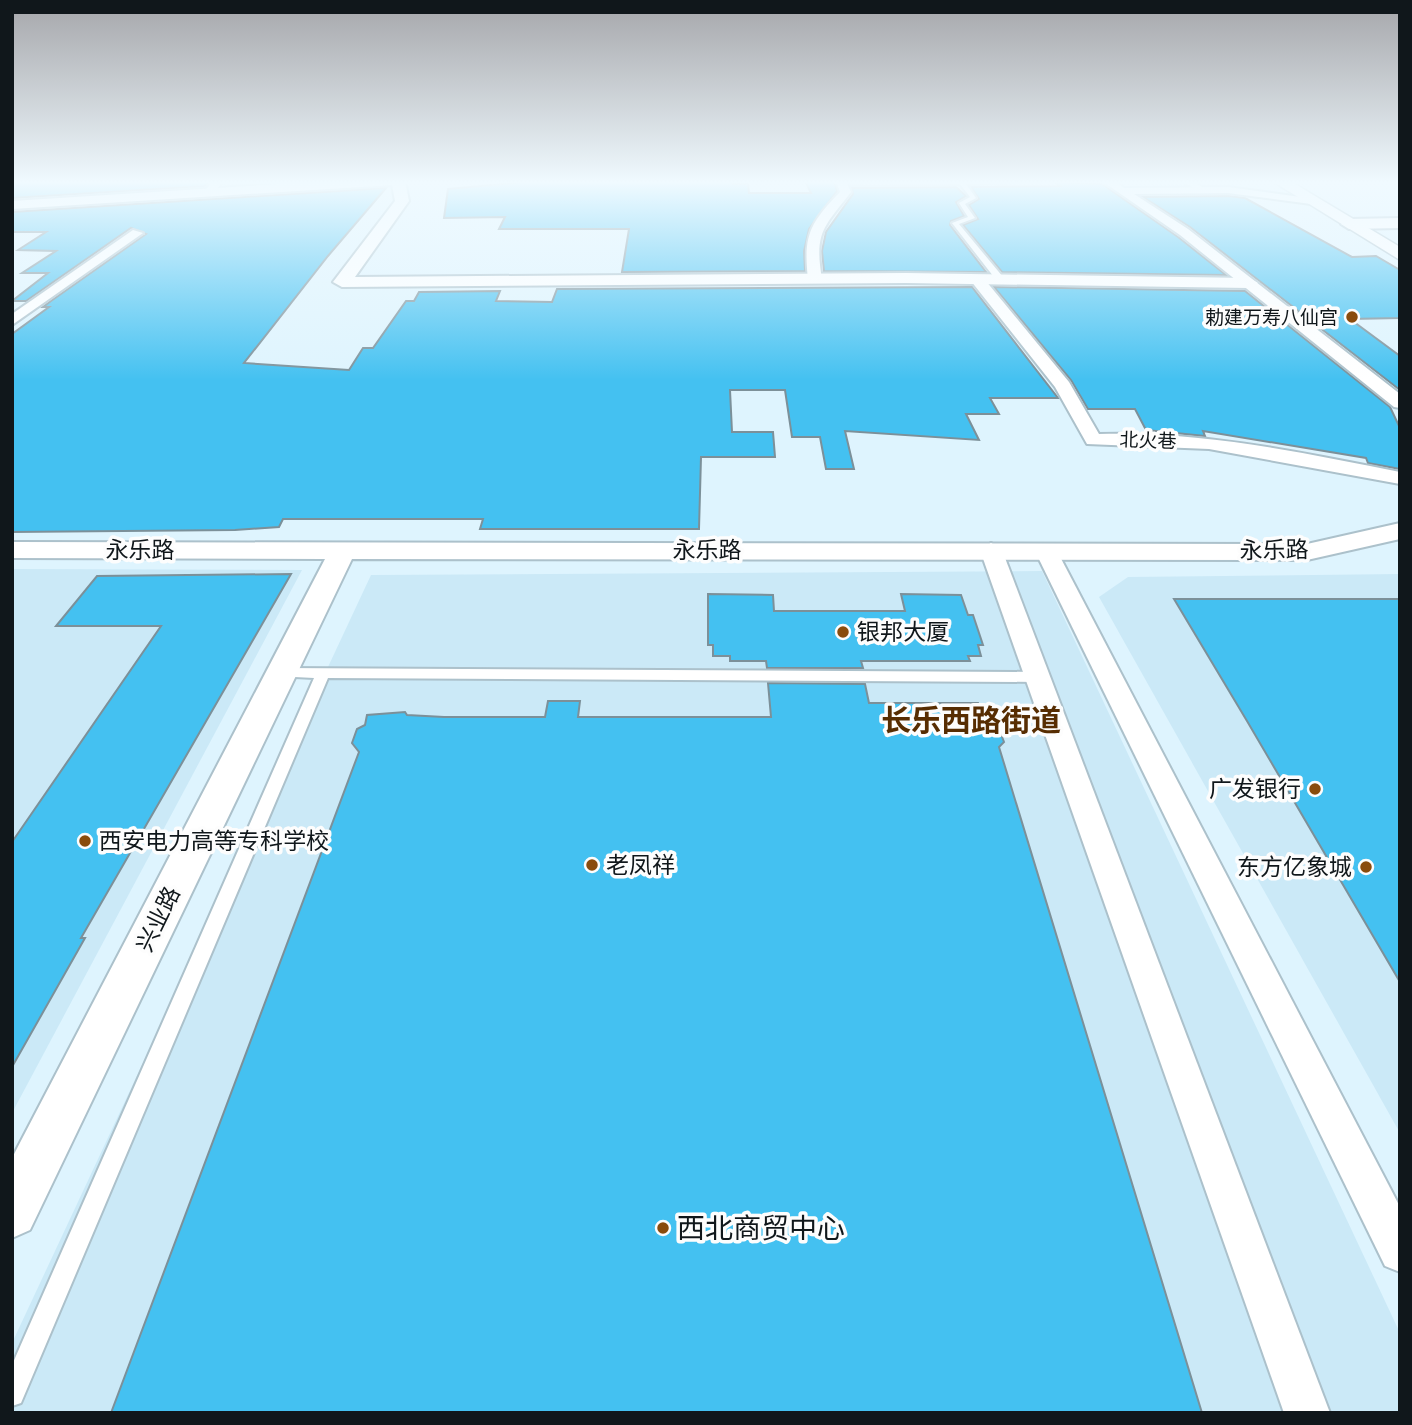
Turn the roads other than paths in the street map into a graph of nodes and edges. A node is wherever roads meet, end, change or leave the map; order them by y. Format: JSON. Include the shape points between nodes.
{"nodes":[{"id":1,"x":116,"y":248,"type":"edge"},
{"id":2,"x":368,"y":248,"type":"edge"},
{"id":3,"x":812,"y":248,"type":"edge"},
{"id":4,"x":975,"y":248,"type":"edge"},
{"id":5,"x":1204,"y":248,"type":"edge"},
{"id":6,"x":976,"y":278,"type":"junction"},
{"id":7,"x":816,"y":279,"type":"junction"},
{"id":8,"x":1000,"y":279,"type":"junction"},
{"id":9,"x":1249,"y":283,"type":"junction"},
{"id":10,"x":12,"y":321,"type":"edge"},
{"id":11,"x":1400,"y":403,"type":"edge"},
{"id":12,"x":1400,"y":478,"type":"edge"},
{"id":13,"x":1400,"y":531,"type":"edge"},
{"id":14,"x":12,"y":551,"type":"edge"},
{"id":15,"x":343,"y":551,"type":"junction"},
{"id":16,"x":991,"y":551,"type":"junction"},
{"id":17,"x":1046,"y":551,"type":"junction"},
{"id":18,"x":280,"y":673,"type":"junction"},
{"id":19,"x":323,"y":673,"type":"junction"},
{"id":20,"x":1040,"y":677,"type":"junction"},
{"id":21,"x":12,"y":1212,"type":"edge"},
{"id":22,"x":1400,"y":1251,"type":"edge"},
{"id":23,"x":12,"y":1394,"type":"edge"},
{"id":24,"x":1307,"y":1413,"type":"edge"}],
"edges":[{"from":1,"to":10,"type":"street"},
{"from":2,"to":7,"type":"street","via":[[342,282]]},
{"from":3,"to":7,"type":"street"},
{"from":4,"to":8,"type":"lane"},
{"from":5,"to":9,"type":"street"},
{"from":6,"to":7,"type":"street"},
{"from":6,"to":8,"type":"street"},
{"from":6,"to":12,"type":"street","name":"北火巷","via":[[1063,386],[1093,440],[1133,437],[1236,446]]},
{"from":8,"to":9,"type":"street"},
{"from":9,"to":11,"type":"street"},
{"from":13,"to":17,"type":"street","name":"永乐路","via":[[1307,552]]},
{"from":14,"to":15,"type":"street","name":"永乐路"},
{"from":15,"to":16,"type":"street","name":"永乐路"},
{"from":15,"to":18,"type":"street","name":"兴业路"},
{"from":16,"to":17,"type":"street","name":"永乐路"},
{"from":16,"to":20,"type":"street"},
{"from":17,"to":22,"type":"street"},
{"from":18,"to":19,"type":"lane"},
{"from":18,"to":21,"type":"street","name":"兴业路"},
{"from":19,"to":20,"type":"lane"},
{"from":19,"to":23,"type":"lane"},
{"from":20,"to":24,"type":"street"}]}
